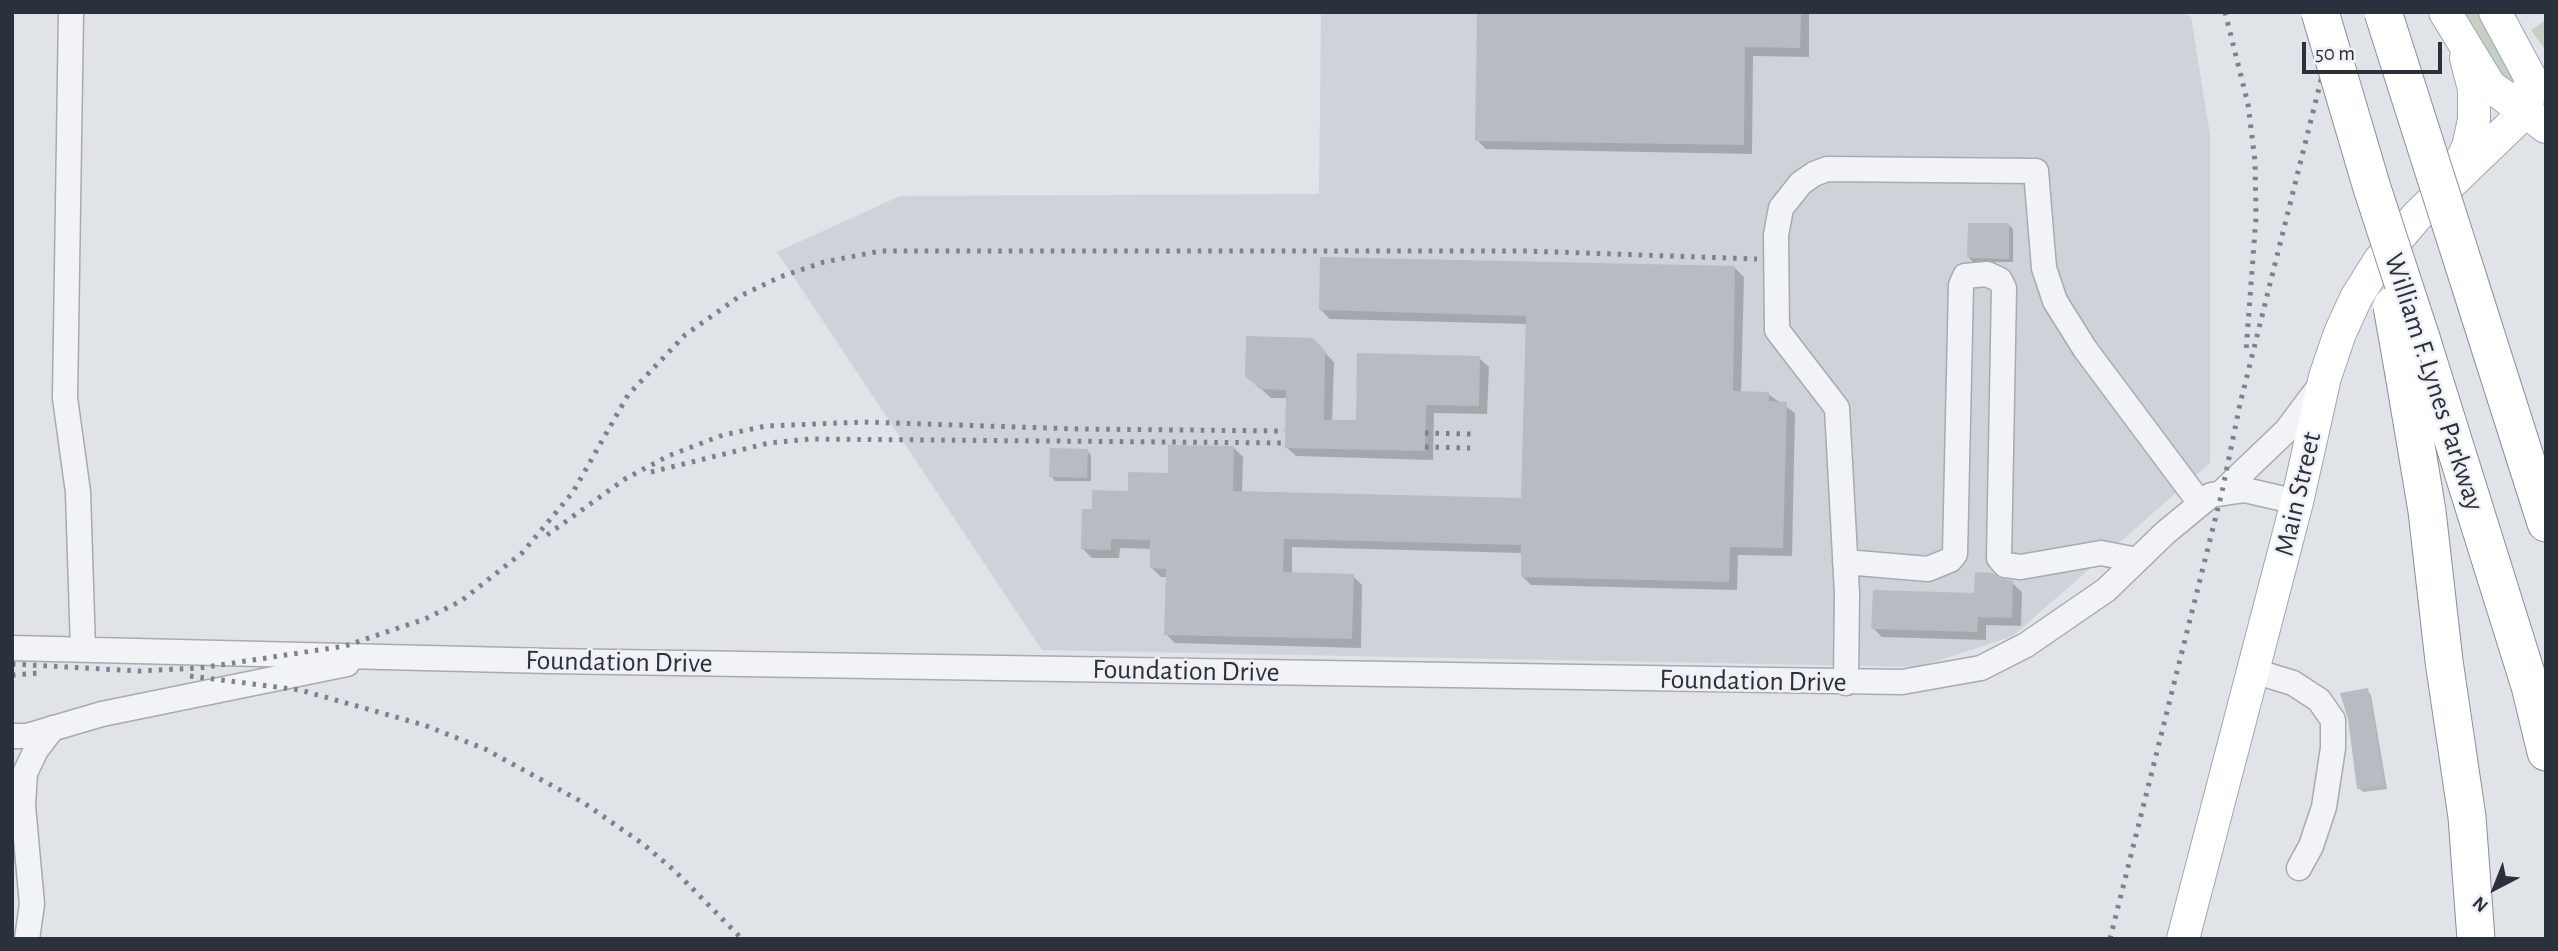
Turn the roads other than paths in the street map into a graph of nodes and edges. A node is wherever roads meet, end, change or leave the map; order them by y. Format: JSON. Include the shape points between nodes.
{"nodes":[{"id":1,"x":71,"y":12,"type":"edge"},
{"id":2,"x":2320,"y":12,"type":"edge"},
{"id":3,"x":2383,"y":12,"type":"edge"},
{"id":4,"x":2445,"y":12,"type":"edge"},
{"id":5,"x":2495,"y":12,"type":"edge"},
{"id":6,"x":2464,"y":47,"type":"junction"},
{"id":7,"x":2536,"y":119,"type":"edge"},
{"id":8,"x":2450,"y":183,"type":"junction"},
{"id":9,"x":2372,"y":188,"type":"junction"},
{"id":10,"x":2325,"y":377,"type":"junction"},
{"id":11,"x":2211,"y":497,"type":"junction"},
{"id":12,"x":2297,"y":502,"type":"junction"},
{"id":13,"x":2546,"y":523,"type":"edge"},
{"id":14,"x":2137,"y":560,"type":"junction"},
{"id":15,"x":1845,"y":562,"type":"junction"},
{"id":16,"x":12,"y":648,"type":"edge"},
{"id":17,"x":83,"y":649,"type":"junction"},
{"id":18,"x":383,"y":657,"type":"junction"},
{"id":19,"x":2254,"y":671,"type":"junction"},
{"id":20,"x":1846,"y":683,"type":"junction"},
{"id":21,"x":53,"y":728,"type":"junction"},
{"id":22,"x":12,"y":736,"type":"edge"},
{"id":23,"x":2546,"y":752,"type":"edge"},
{"id":24,"x":2298,"y":868,"type":"dead end"},
{"id":25,"x":27,"y":939,"type":"edge"},
{"id":26,"x":2183,"y":939,"type":"edge"},
{"id":27,"x":2476,"y":939,"type":"edge"}],
"edges":[{"from":1,"to":17,"type":"street","via":[[65,398],[78,492]]},
{"from":2,"to":9,"type":"highway","name":"William F. Lynes Parkway","bridge":true},
{"from":3,"to":13,"type":"highway","bridge":true},
{"from":4,"to":6,"type":"main road"},
{"from":5,"to":7,"type":"main road","via":[[2530,76]]},
{"from":6,"to":7,"type":"main road","via":[[2490,86]]},
{"from":6,"to":8,"type":"main road","via":[[2474,89],[2474,120],[2468,147]]},
{"from":7,"to":8,"type":"main road","name":"Main Street"},
{"from":8,"to":10,"type":"main road","name":"Main Street","via":[[2379,261],[2345,321]]},
{"from":9,"to":23,"type":"highway","name":"William F. Lynes Parkway","bridge":true,"via":[[2530,686]]},
{"from":9,"to":27,"type":"highway","bridge":true,"via":[[2427,510],[2467,817]]},
{"from":10,"to":11,"type":"street","name":"Foundation Drive","via":[[2286,431]]},
{"from":10,"to":12,"type":"main road","name":"Main Street"},
{"from":11,"to":12,"type":"street","via":[[2245,490]]},
{"from":11,"to":14,"type":"street","name":"Foundation Drive"},
{"from":11,"to":15,"type":"street","via":[[2085,349],[2055,301],[2044,268],[2036,172],[1827,169],[1801,183],[1782,208],[1776,236],[1777,330],[1837,408]]},
{"from":12,"to":19,"type":"main road","name":"Main Street"},
{"from":14,"to":15,"type":"street","via":[[2101,553],[2021,567],[2005,565],[1999,558],[2004,288],[2000,280],[1987,274],[1965,276],[1961,285],[1955,554],[1928,569]]},
{"from":14,"to":20,"type":"street","name":"Foundation Drive","via":[[2064,622],[1981,668],[1902,682]]},
{"from":15,"to":20,"type":"street"},
{"from":16,"to":17,"type":"street","name":"Foundation Drive"},
{"from":17,"to":18,"type":"street","name":"Foundation Drive"},
{"from":18,"to":20,"type":"street","name":"Foundation Drive"},
{"from":18,"to":21,"type":"street"},
{"from":19,"to":24,"type":"street","via":[[2293,683],[2319,700],[2333,720],[2324,807]]},
{"from":19,"to":26,"type":"main road","name":"Main Street"},
{"from":21,"to":22,"type":"street"},
{"from":21,"to":25,"type":"street","via":[[24,773],[32,904]]}]}
